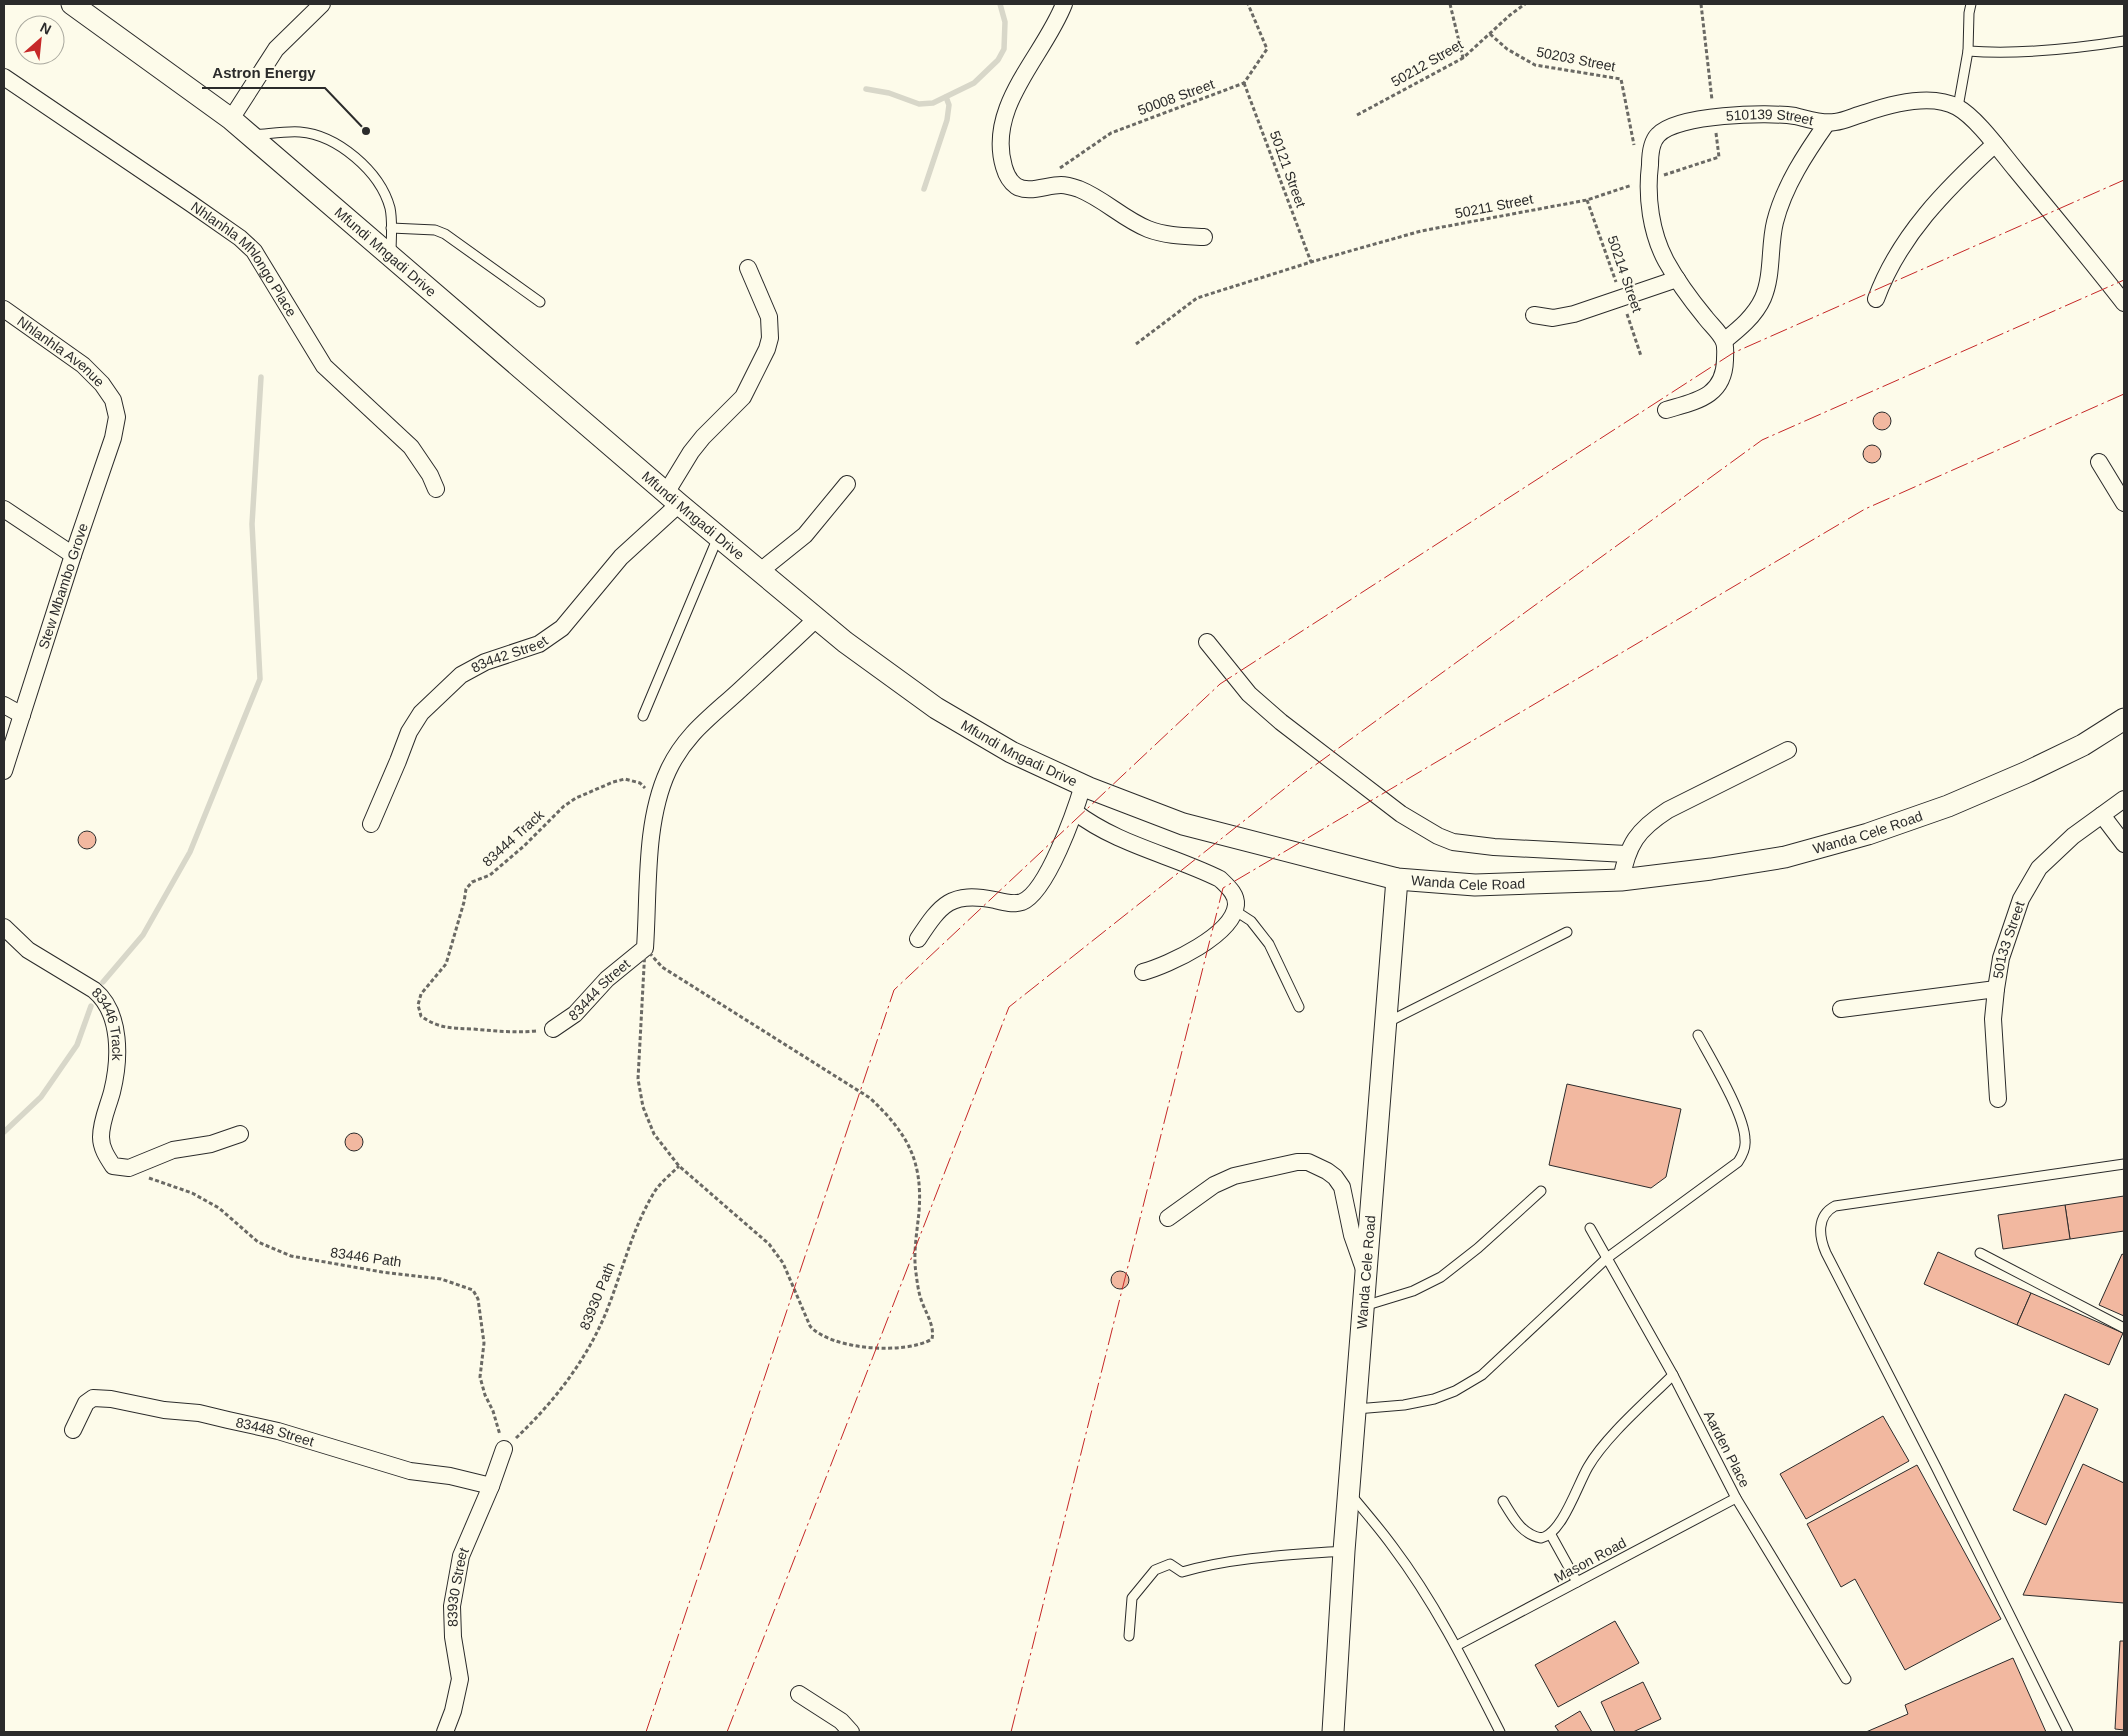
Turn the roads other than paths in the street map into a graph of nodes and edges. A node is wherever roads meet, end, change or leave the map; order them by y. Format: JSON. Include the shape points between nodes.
{"nodes":[{"id":1,"x":72,"y":4,"type":"edge"},
{"id":2,"x":322,"y":4,"type":"edge"},
{"id":3,"x":1064,"y":4,"type":"edge"},
{"id":4,"x":1964,"y":4,"type":"edge"},
{"id":5,"x":1970,"y":8,"type":"edge"},
{"id":6,"x":2124,"y":42,"type":"edge"},
{"id":7,"x":1968,"y":51,"type":"junction"},
{"id":8,"x":4,"y":77,"type":"edge"},
{"id":9,"x":1958,"y":107,"type":"junction"},
{"id":10,"x":231,"y":119,"type":"junction"},
{"id":11,"x":1827,"y":123,"type":"junction"},
{"id":12,"x":251,"y":136,"type":"junction"},
{"id":13,"x":1995,"y":144,"type":"junction"},
{"id":14,"x":391,"y":228,"type":"junction"},
{"id":15,"x":1204,"y":237,"type":"dead end"},
{"id":16,"x":392,"y":256,"type":"junction"},
{"id":17,"x":748,"y":268,"type":"dead end"},
{"id":18,"x":1677,"y":279,"type":"junction"},
{"id":19,"x":1876,"y":299,"type":"dead end"},
{"id":20,"x":540,"y":302,"type":"dead end"},
{"id":21,"x":2124,"y":303,"type":"edge"},
{"id":22,"x":4,"y":309,"type":"edge"},
{"id":23,"x":1534,"y":315,"type":"dead end"},
{"id":24,"x":1724,"y":340,"type":"junction"},
{"id":25,"x":113,"y":400,"type":"joint"},
{"id":26,"x":1666,"y":410,"type":"dead end"},
{"id":27,"x":2099,"y":462,"type":"dead end"},
{"id":28,"x":847,"y":484,"type":"dead end"},
{"id":29,"x":436,"y":489,"type":"dead end"},
{"id":30,"x":672,"y":498,"type":"junction"},
{"id":31,"x":2124,"y":503,"type":"edge"},
{"id":32,"x":4,"y":509,"type":"edge"},
{"id":33,"x":718,"y":537,"type":"junction"},
{"id":34,"x":73,"y":555,"type":"junction"},
{"id":35,"x":759,"y":572,"type":"junction"},
{"id":36,"x":816,"y":619,"type":"junction"},
{"id":37,"x":1207,"y":642,"type":"dead end"},
{"id":38,"x":4,"y":704,"type":"edge"},
{"id":39,"x":22,"y":715,"type":"junction"},
{"id":40,"x":643,"y":716,"type":"dead end"},
{"id":41,"x":2124,"y":719,"type":"edge"},
{"id":42,"x":1788,"y":750,"type":"dead end"},
{"id":43,"x":4,"y":771,"type":"edge"},
{"id":44,"x":1083,"y":786,"type":"junction"},
{"id":45,"x":2124,"y":799,"type":"edge"},
{"id":46,"x":1075,"y":812,"type":"junction"},
{"id":47,"x":2102,"y":815,"type":"junction"},
{"id":48,"x":371,"y":824,"type":"dead end"},
{"id":49,"x":2124,"y":844,"type":"edge"},
{"id":50,"x":1626,"y":854,"type":"junction"},
{"id":51,"x":1397,"y":879,"type":"junction"},
{"id":52,"x":1621,"y":880,"type":"junction"},
{"id":53,"x":1234,"y":910,"type":"junction"},
{"id":54,"x":4,"y":927,"type":"edge"},
{"id":55,"x":1567,"y":932,"type":"dead end"},
{"id":56,"x":918,"y":939,"type":"dead end"},
{"id":57,"x":1143,"y":972,"type":"dead end"},
{"id":58,"x":1996,"y":990,"type":"junction"},
{"id":59,"x":1299,"y":1007,"type":"dead end"},
{"id":60,"x":1841,"y":1009,"type":"dead end"},
{"id":61,"x":1385,"y":1023,"type":"junction"},
{"id":62,"x":553,"y":1029,"type":"road end"},
{"id":63,"x":1698,"y":1034,"type":"dead end"},
{"id":64,"x":1998,"y":1099,"type":"dead end"},
{"id":65,"x":240,"y":1134,"type":"dead end"},
{"id":66,"x":2124,"y":1164,"type":"edge"},
{"id":67,"x":1542,"y":1191,"type":"dead end"},
{"id":68,"x":1168,"y":1218,"type":"dead end"},
{"id":69,"x":1590,"y":1228,"type":"dead end"},
{"id":70,"x":1980,"y":1253,"type":"dead end"},
{"id":71,"x":1608,"y":1258,"type":"junction"},
{"id":72,"x":1366,"y":1276,"type":"junction"},
{"id":73,"x":1364,"y":1306,"type":"junction"},
{"id":74,"x":2124,"y":1328,"type":"edge"},
{"id":75,"x":1673,"y":1375,"type":"junction"},
{"id":76,"x":1356,"y":1409,"type":"junction"},
{"id":77,"x":73,"y":1430,"type":"dead end"},
{"id":78,"x":504,"y":1449,"type":"road end"},
{"id":79,"x":491,"y":1486,"type":"junction"},
{"id":80,"x":1350,"y":1493,"type":"junction"},
{"id":81,"x":1736,"y":1498,"type":"junction"},
{"id":82,"x":1503,"y":1501,"type":"dead end"},
{"id":83,"x":1551,"y":1535,"type":"junction"},
{"id":84,"x":1344,"y":1551,"type":"junction"},
{"id":85,"x":1577,"y":1582,"type":"junction"},
{"id":86,"x":1129,"y":1636,"type":"dead end"},
{"id":87,"x":1456,"y":1646,"type":"junction"},
{"id":88,"x":1846,"y":1679,"type":"dead end"},
{"id":89,"x":799,"y":1694,"type":"dead end"},
{"id":90,"x":445,"y":1732,"type":"edge"},
{"id":91,"x":851,"y":1732,"type":"edge"},
{"id":92,"x":1333,"y":1732,"type":"edge"},
{"id":93,"x":1500,"y":1732,"type":"edge"},
{"id":94,"x":2068,"y":1732,"type":"edge"}],
"edges":[{"from":1,"to":10,"type":"street","name":"Mfundi Mngadi Drive"},
{"from":2,"to":10,"type":"street","via":[[276,50]]},
{"from":3,"to":15,"type":"street","via":[[1022,77],[1006,115],[1000,148],[1010,181],[1024,188],[1069,186],[1092,195],[1146,228],[1163,234]]},
{"from":4,"to":5,"type":"lane"},
{"from":5,"to":7,"type":"lane"},
{"from":6,"to":7,"type":"lane","via":[[1997,53]]},
{"from":7,"to":9,"type":"lane"},
{"from":8,"to":29,"type":"street","name":"Nhlanhla Mhlongo Place","via":[[190,203],[254,251],[324,366],[410,447]]},
{"from":9,"to":11,"type":"street","name":"510139 Street","via":[[1943,102],[1903,103]]},
{"from":9,"to":13,"type":"street"},
{"from":10,"to":12,"type":"street","name":"Mfundi Mngadi Drive"},
{"from":11,"to":18,"type":"street","name":"510139 Street","via":[[1770,114],[1714,117],[1674,125],[1659,134],[1651,150],[1649,180],[1654,229]]},
{"from":11,"to":24,"type":"street","via":[[1780,206],[1762,300],[1743,325]]},
{"from":12,"to":14,"type":"lane","via":[[301,132],[334,142],[378,180],[390,209]]},
{"from":12,"to":16,"type":"street","name":"Mfundi Mngadi Drive"},
{"from":13,"to":19,"type":"street","via":[[1934,204],[1892,262]]},
{"from":13,"to":21,"type":"street"},
{"from":14,"to":16,"type":"lane"},
{"from":14,"to":20,"type":"lane","via":[[435,230],[445,234]]},
{"from":16,"to":30,"type":"street","name":"Mfundi Mngadi Drive"},
{"from":17,"to":30,"type":"street","name":"83442 Street","via":[[769,317],[767,349],[743,396],[691,452]]},
{"from":18,"to":23,"type":"street","via":[[1574,314],[1553,318]]},
{"from":18,"to":24,"type":"street","name":"510139 Street"},
{"from":22,"to":25,"type":"street","name":"Nhlanhla Avenue","via":[[83,365]]},
{"from":24,"to":26,"type":"street","via":[[1725,370],[1718,387],[1695,401]]},
{"from":25,"to":34,"type":"street","name":"Stew Mbambo Grove","via":[[117,417],[113,438]]},
{"from":27,"to":31,"type":"street"},
{"from":28,"to":35,"type":"street","via":[[805,535]]},
{"from":30,"to":33,"type":"street","name":"Mfundi Mngadi Drive"},
{"from":30,"to":48,"type":"street","name":"83442 Street","via":[[562,628],[539,644],[485,662],[461,675],[421,713],[409,732]]},
{"from":32,"to":34,"type":"street"},
{"from":33,"to":35,"type":"street","name":"Mfundi Mngadi Drive"},
{"from":33,"to":40,"type":"lane"},
{"from":34,"to":39,"type":"street","name":"Stew Mbambo Grove"},
{"from":35,"to":36,"type":"street","name":"Mfundi Mngadi Drive"},
{"from":36,"to":44,"type":"street","name":"Mfundi Mngadi Drive","via":[[936,708],[1011,752]]},
{"from":36,"to":62,"type":"street","name":"83444 Street","via":[[702,722],[680,749],[659,799],[649,867],[645,948],[607,978],[575,1014]]},
{"from":37,"to":50,"type":"street","via":[[1249,694],[1281,722],[1401,814],[1438,836],[1453,842],[1494,847]]},
{"from":38,"to":39,"type":"street"},
{"from":39,"to":43,"type":"street","name":"Stew Mbambo Grove"},
{"from":41,"to":52,"type":"street","name":"Wanda Cele Road","via":[[2083,745],[2025,773],[1948,806],[1868,834],[1785,857]]},
{"from":42,"to":50,"type":"street","via":[[1652,820]]},
{"from":44,"to":46,"type":"street"},
{"from":44,"to":51,"type":"street","name":"Mfundi Mngadi Drive","via":[[1183,824]]},
{"from":45,"to":47,"type":"street","name":"50133 Street"},
{"from":46,"to":53,"type":"street","via":[[1128,842],[1220,879],[1235,898]]},
{"from":46,"to":56,"type":"street","via":[[1040,884],[1027,899],[1013,903],[980,897],[958,898],[935,914]]},
{"from":47,"to":49,"type":"street"},
{"from":47,"to":58,"type":"street","name":"50133 Street","via":[[2073,836],[2030,881],[2010,927]]},
{"from":50,"to":52,"type":"street"},
{"from":51,"to":52,"type":"street","name":"Wanda Cele Road","via":[[1475,884]]},
{"from":51,"to":61,"type":"street","name":"Wanda Cele Road"},
{"from":53,"to":57,"type":"street","via":[[1224,926],[1205,943],[1173,961]]},
{"from":53,"to":59,"type":"lane","via":[[1251,921],[1269,944]]},
{"from":54,"to":65,"type":"street","name":"83446 Track","via":[[28,950],[94,990],[108,1006],[118,1060],[101,1139],[104,1154],[113,1166],[129,1168],[173,1150],[211,1144]]},
{"from":55,"to":61,"type":"lane"},
{"from":58,"to":60,"type":"street"},
{"from":58,"to":64,"type":"street","name":"50133 Street","via":[[1994,1019]]},
{"from":61,"to":72,"type":"street","name":"Wanda Cele Road"},
{"from":63,"to":71,"type":"lane","via":[[1740,1120],[1746,1140],[1742,1156]]},
{"from":66,"to":94,"type":"lane","via":[[1835,1206],[1824,1216],[1820,1231],[1826,1253]]},
{"from":67,"to":73,"type":"lane","via":[[1441,1277],[1413,1291]]},
{"from":68,"to":72,"type":"street","via":[[1214,1184],[1234,1176],[1308,1162],[1327,1171],[1342,1187],[1352,1235]]},
{"from":69,"to":71,"type":"lane","name":"Aarden Place"},
{"from":70,"to":74,"type":"lane"},
{"from":71,"to":75,"type":"lane","name":"Aarden Place"},
{"from":71,"to":76,"type":"lane","via":[[1482,1375],[1462,1387],[1434,1400]]},
{"from":72,"to":73,"type":"street","name":"Wanda Cele Road"},
{"from":73,"to":76,"type":"street","name":"Wanda Cele Road"},
{"from":75,"to":81,"type":"lane","name":"Aarden Place"},
{"from":75,"to":83,"type":"lane","via":[[1594,1458]]},
{"from":76,"to":80,"type":"street","name":"Wanda Cele Road"},
{"from":77,"to":79,"type":"street","name":"83448 Street","via":[[86,1403],[92,1398],[111,1399],[278,1431],[410,1471]]},
{"from":78,"to":79,"type":"street","name":"83930 Street"},
{"from":79,"to":90,"type":"street","name":"83930 Street","via":[[461,1556],[456,1578],[452,1606],[453,1637],[460,1679]]},
{"from":80,"to":84,"type":"street","name":"Wanda Cele Road"},
{"from":80,"to":87,"type":"lane","via":[[1393,1547]]},
{"from":81,"to":85,"type":"lane","name":"Mason Road"},
{"from":81,"to":88,"type":"lane","name":"Aarden Place"},
{"from":82,"to":83,"type":"lane","via":[[1526,1533],[1541,1538]]},
{"from":83,"to":85,"type":"lane"},
{"from":84,"to":86,"type":"lane","via":[[1208,1564],[1182,1572],[1170,1564],[1155,1570],[1132,1598]]},
{"from":84,"to":92,"type":"street","name":"Wanda Cele Road"},
{"from":85,"to":87,"type":"lane","name":"Mason Road"},
{"from":87,"to":93,"type":"lane"},
{"from":89,"to":91,"type":"street","via":[[841,1721]]}]}
